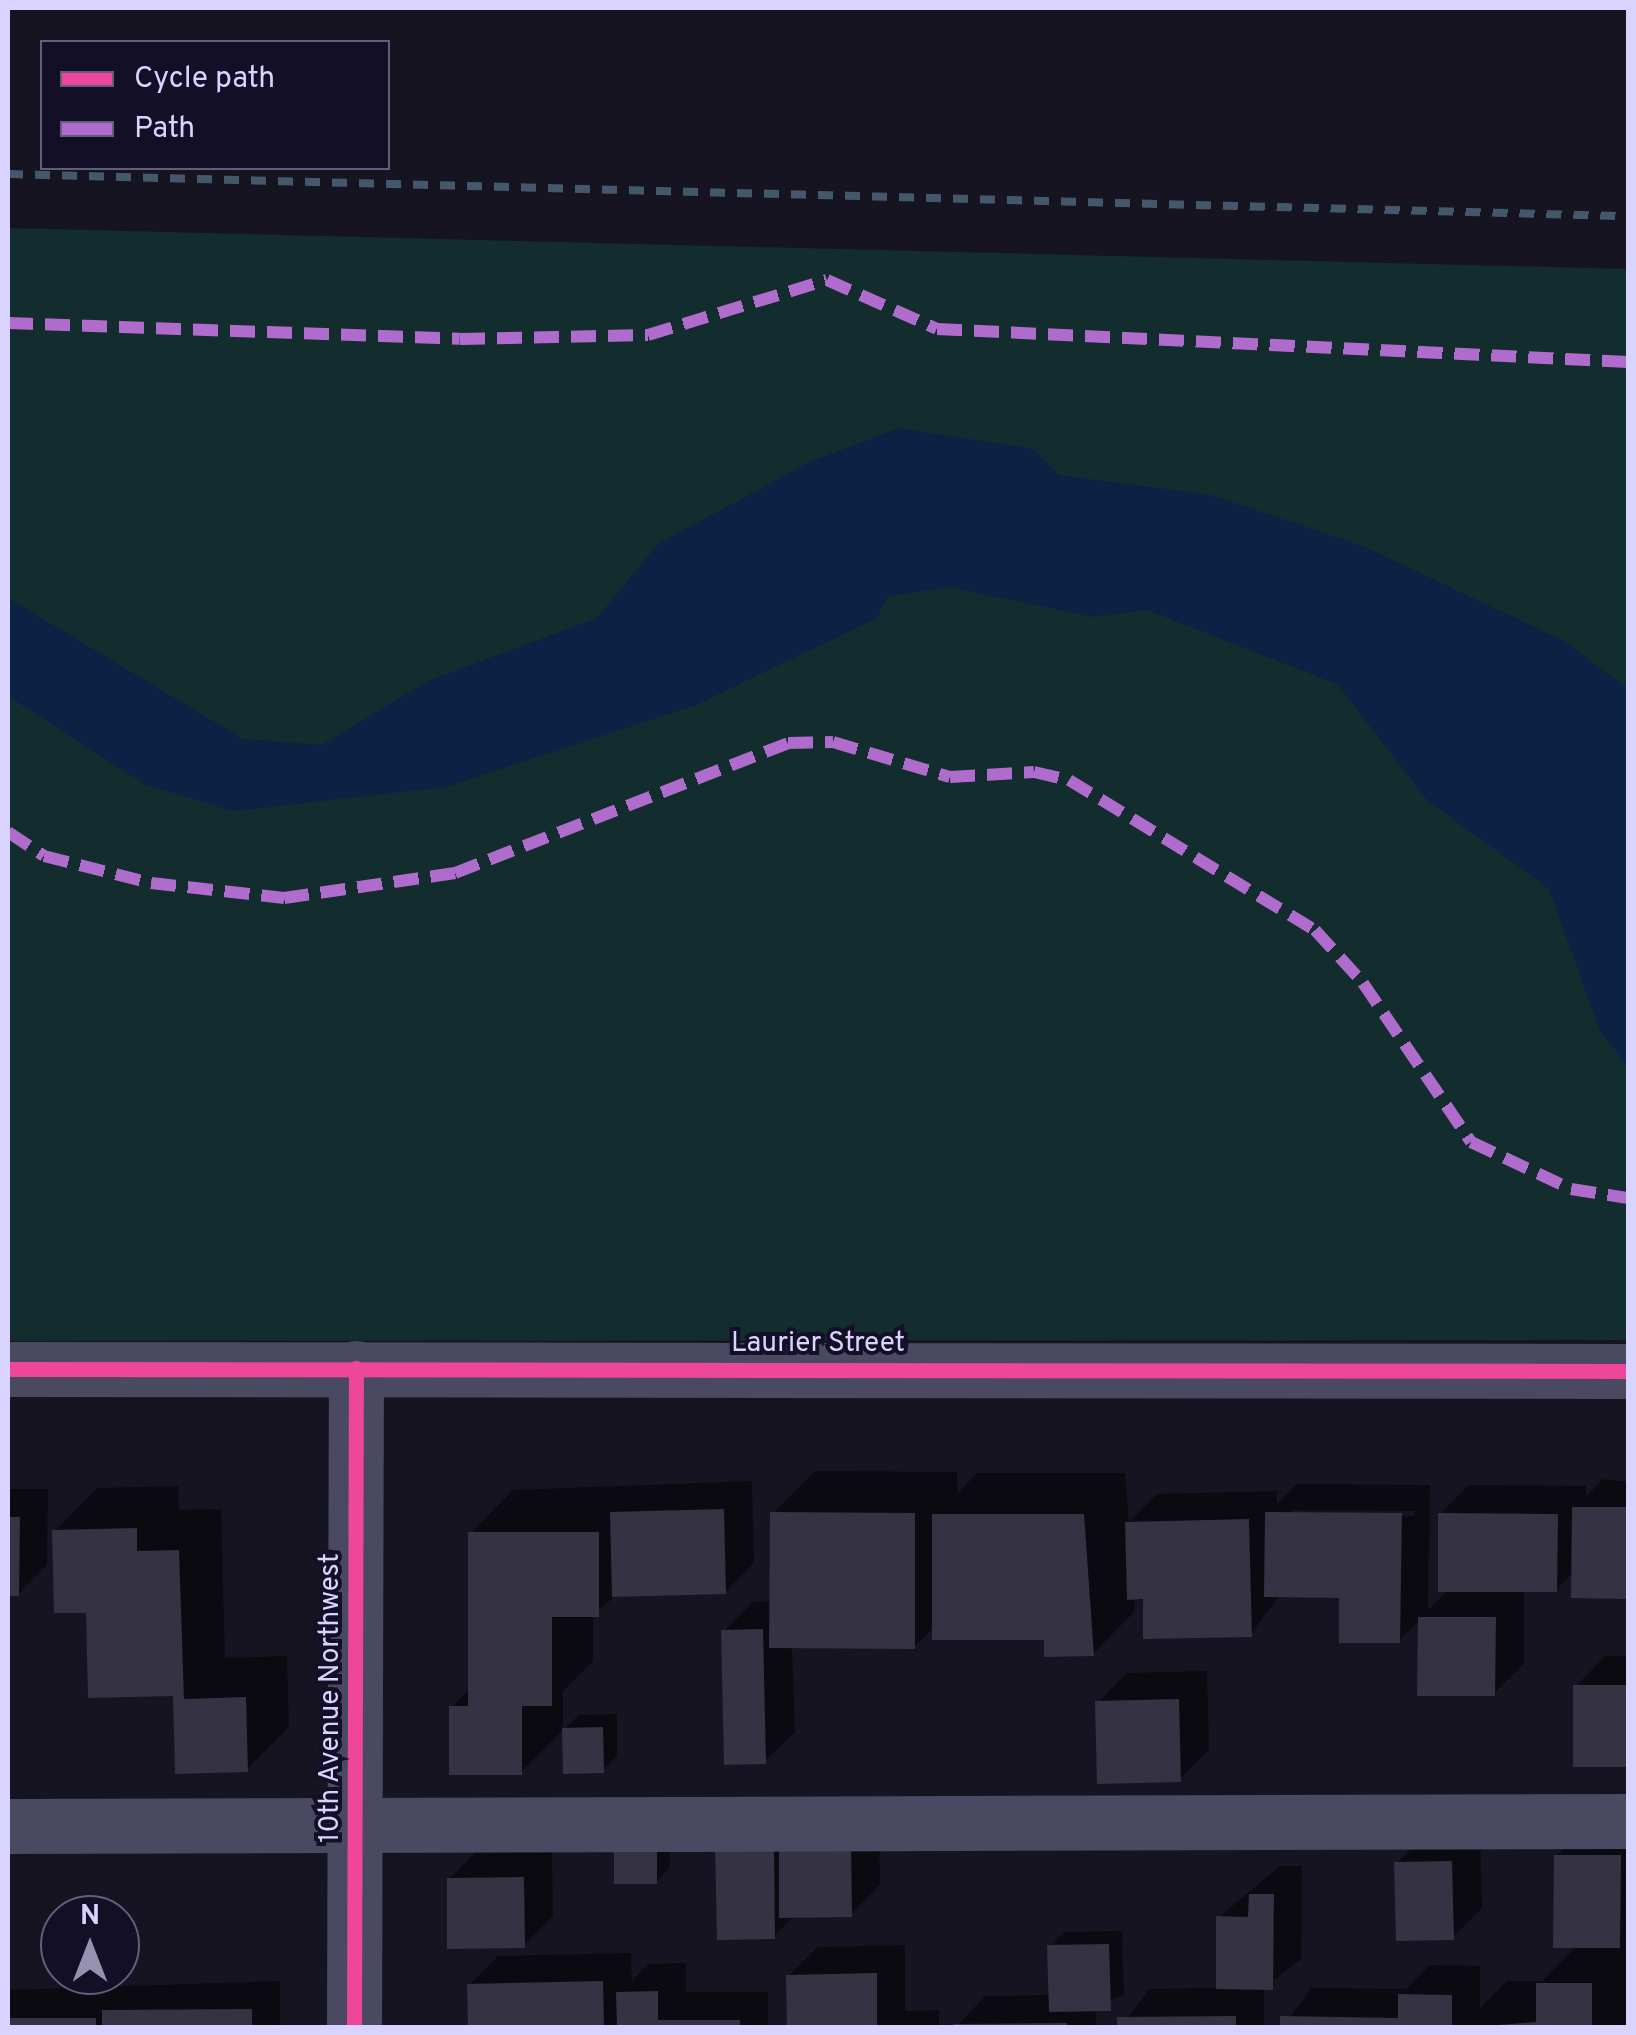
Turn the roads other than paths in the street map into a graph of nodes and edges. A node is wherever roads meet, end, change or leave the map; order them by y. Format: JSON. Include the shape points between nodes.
{"nodes":[{"id":1,"x":356,"y":1368,"type":"junction"},
{"id":2,"x":8,"y":1369,"type":"edge"},
{"id":3,"x":1628,"y":1371,"type":"edge"},
{"id":4,"x":1628,"y":1821,"type":"edge"},
{"id":5,"x":357,"y":1825,"type":"junction"},
{"id":6,"x":8,"y":1826,"type":"edge"},
{"id":7,"x":354,"y":2028,"type":"edge"}],
"edges":[{"from":1,"to":2,"type":"street","name":"Laurier Street"},
{"from":1,"to":3,"type":"street","name":"Laurier Street"},
{"from":1,"to":5,"type":"street","name":"10th Avenue Northwest"},
{"from":4,"to":5,"type":"street"},
{"from":5,"to":6,"type":"street"},
{"from":5,"to":7,"type":"street","name":"10th Avenue Northwest"}]}
